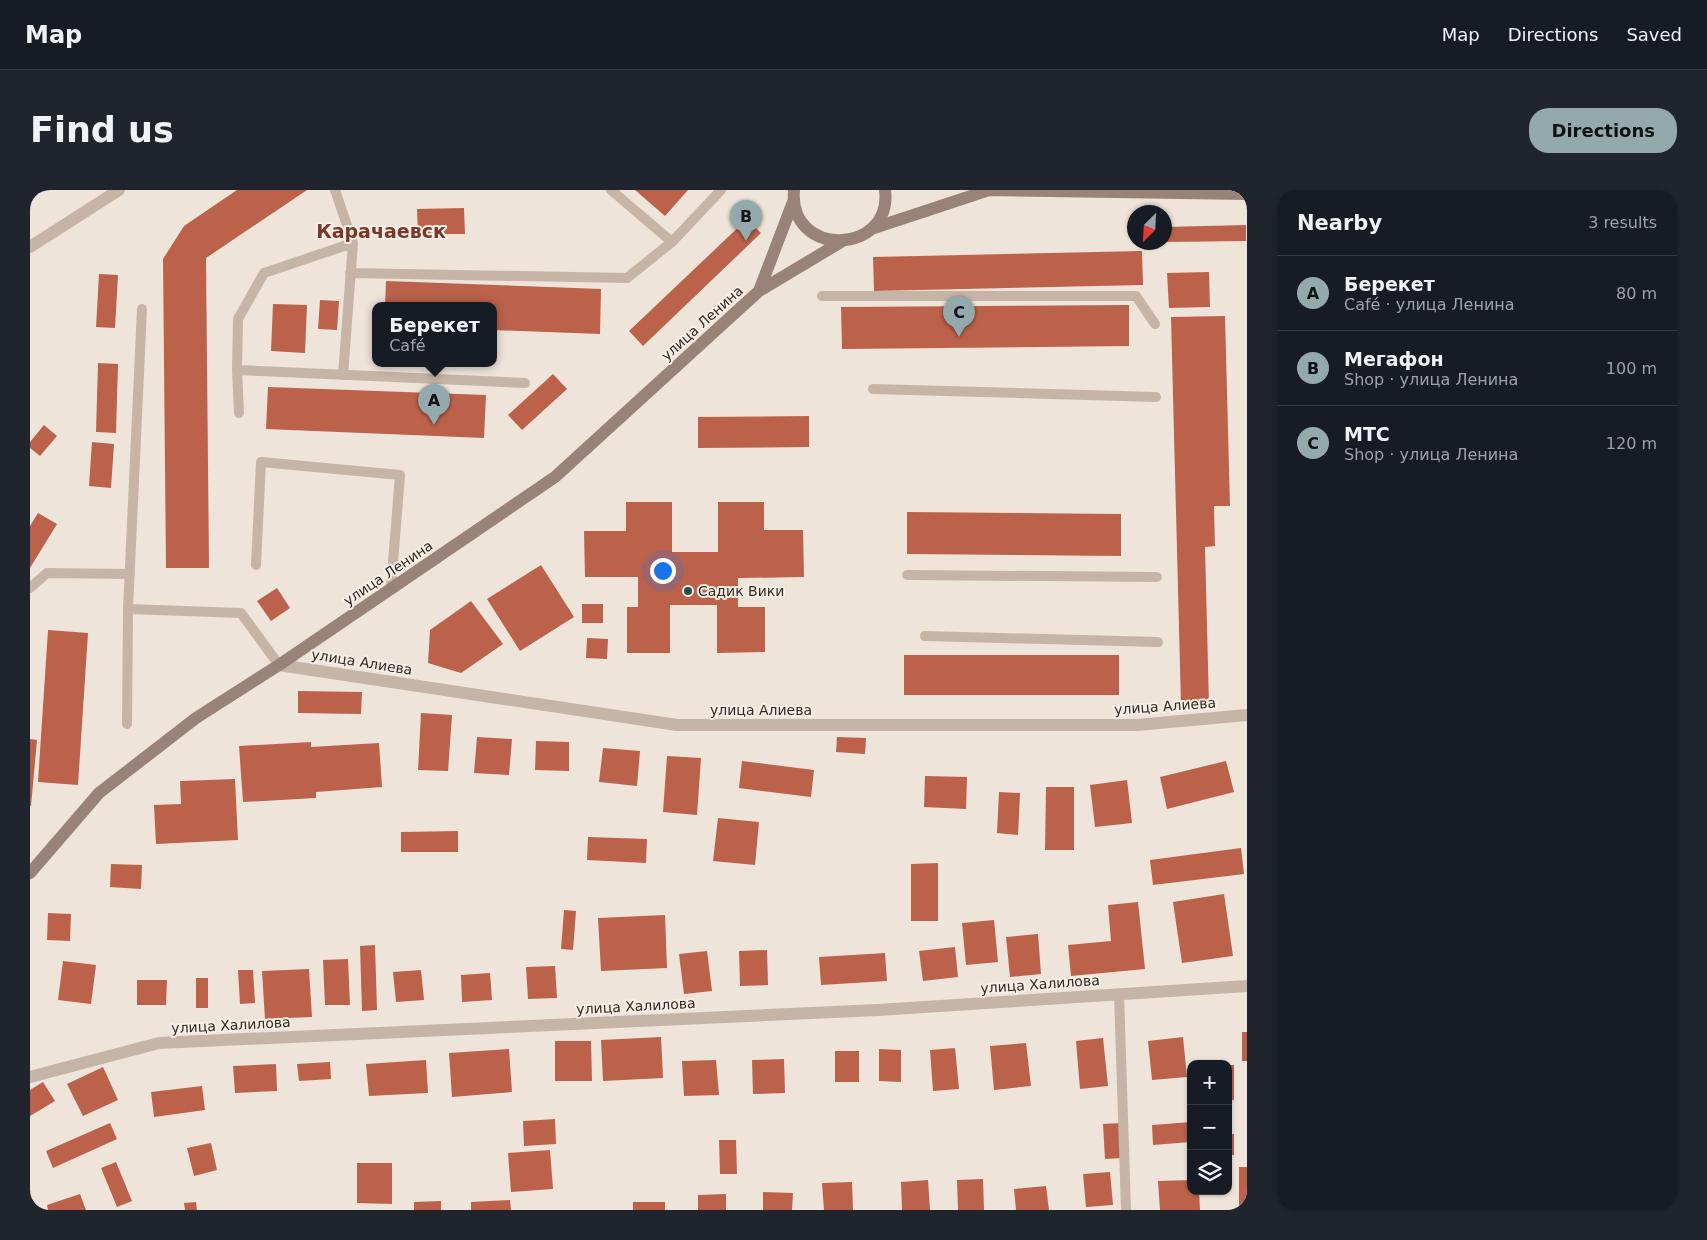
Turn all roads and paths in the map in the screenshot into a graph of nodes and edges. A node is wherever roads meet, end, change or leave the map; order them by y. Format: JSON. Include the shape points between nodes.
{"nodes":[{"id":1,"x":119,"y":190,"type":"edge"},
{"id":2,"x":335,"y":190,"type":"edge"},
{"id":3,"x":611,"y":190,"type":"edge"},
{"id":4,"x":721,"y":190,"type":"edge"},
{"id":5,"x":884,"y":190,"type":"edge"},
{"id":6,"x":988,"y":190,"type":"edge"},
{"id":7,"x":1247,"y":194,"type":"edge"},
{"id":8,"x":793,"y":196,"type":"edge"},
{"id":9,"x":871,"y":229,"type":"junction"},
{"id":10,"x":672,"y":242,"type":"junction"},
{"id":11,"x":841,"y":242,"type":"junction"},
{"id":12,"x":352,"y":243,"type":"junction"},
{"id":13,"x":30,"y":247,"type":"edge"},
{"id":14,"x":350,"y":273,"type":"junction"},
{"id":15,"x":759,"y":291,"type":"junction"},
{"id":16,"x":822,"y":296,"type":"dead end"},
{"id":17,"x":142,"y":309,"type":"dead end"},
{"id":18,"x":1155,"y":324,"type":"dead end"},
{"id":19,"x":237,"y":370,"type":"junction"},
{"id":20,"x":343,"y":375,"type":"junction"},
{"id":21,"x":525,"y":383,"type":"dead end"},
{"id":22,"x":873,"y":389,"type":"dead end"},
{"id":23,"x":1156,"y":397,"type":"dead end"},
{"id":24,"x":239,"y":413,"type":"dead end"},
{"id":25,"x":256,"y":565,"type":"dead end"},
{"id":26,"x":130,"y":574,"type":"junction"},
{"id":27,"x":908,"y":576,"type":"dead end"},
{"id":28,"x":1158,"y":577,"type":"dead end"},
{"id":29,"x":30,"y":588,"type":"edge"},
{"id":30,"x":391,"y":588,"type":"junction"},
{"id":31,"x":128,"y":609,"type":"junction"},
{"id":32,"x":925,"y":636,"type":"dead end"},
{"id":33,"x":1158,"y":642,"type":"dead end"},
{"id":34,"x":279,"y":665,"type":"junction"},
{"id":35,"x":1247,"y":715,"type":"edge"},
{"id":36,"x":127,"y":724,"type":"dead end"},
{"id":37,"x":30,"y":873,"type":"edge"},
{"id":38,"x":1247,"y":986,"type":"edge"},
{"id":39,"x":1120,"y":994,"type":"junction"},
{"id":40,"x":30,"y":1078,"type":"edge"},
{"id":41,"x":1126,"y":1210,"type":"edge"}],
"edges":[{"from":1,"to":13,"type":"street"},
{"from":2,"to":12,"type":"lane"},
{"from":3,"to":10,"type":"lane"},
{"from":4,"to":10,"type":"lane"},
{"from":5,"to":9,"type":"main road","via":[[886,198],[882,214]]},
{"from":6,"to":7,"type":"main road"},
{"from":6,"to":9,"type":"main road"},
{"from":8,"to":11,"type":"main road","via":[[798,217],[808,230],[825,240]]},
{"from":8,"to":15,"type":"main road","name":"улица Ленина"},
{"from":9,"to":11,"type":"main road","name":"улица Ленина","via":[[857,238]]},
{"from":10,"to":14,"type":"lane","via":[[627,278]]},
{"from":11,"to":15,"type":"main road","name":"улица Ленина"},
{"from":12,"to":14,"type":"lane"},
{"from":12,"to":19,"type":"lane","via":[[264,273],[238,320]]},
{"from":14,"to":20,"type":"lane"},
{"from":15,"to":30,"type":"main road","name":"улица Ленина","via":[[555,477]]},
{"from":16,"to":18,"type":"lane","via":[[1136,296]]},
{"from":17,"to":26,"type":"lane"},
{"from":19,"to":20,"type":"lane"},
{"from":19,"to":24,"type":"lane"},
{"from":20,"to":21,"type":"lane"},
{"from":22,"to":23,"type":"lane"},
{"from":25,"to":30,"type":"lane","via":[[261,462],[400,476]]},
{"from":26,"to":29,"type":"lane","via":[[47,573]]},
{"from":26,"to":31,"type":"lane"},
{"from":27,"to":28,"type":"lane"},
{"from":30,"to":34,"type":"main road","name":"улица Ленина"},
{"from":31,"to":34,"type":"lane","via":[[241,612]]},
{"from":31,"to":36,"type":"lane"},
{"from":32,"to":33,"type":"lane"},
{"from":34,"to":35,"type":"street","name":"улица Алиева","via":[[677,725],[1144,725]]},
{"from":34,"to":37,"type":"main road","name":"улица Ленина","via":[[196,718],[99,793]]},
{"from":38,"to":39,"type":"street","name":"улица Халилова"},
{"from":39,"to":40,"type":"street","name":"улица Халилова","via":[[878,1010],[159,1043]]},
{"from":39,"to":41,"type":"lane"}]}
